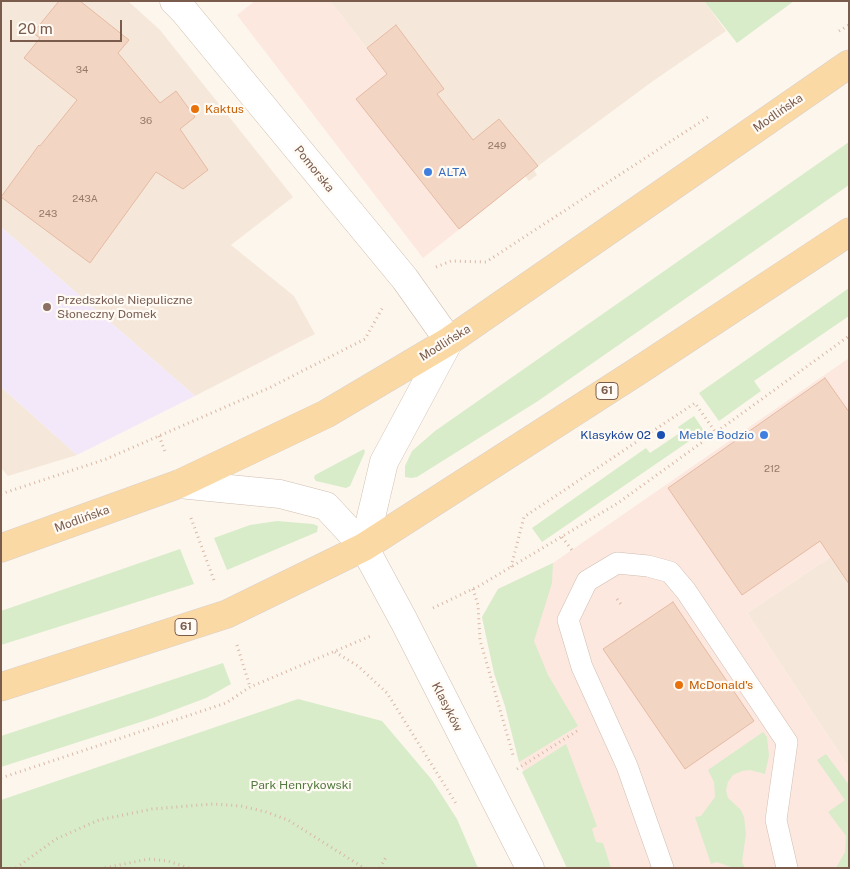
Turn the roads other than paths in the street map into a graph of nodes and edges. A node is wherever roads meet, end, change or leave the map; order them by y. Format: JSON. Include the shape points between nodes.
{"nodes":[{"id":1,"x":185,"y":4,"type":"edge"},
{"id":2,"x":849,"y":64,"type":"edge"},
{"id":3,"x":849,"y":232,"type":"edge"},
{"id":4,"x":449,"y":342,"type":"junction"},
{"id":5,"x":179,"y":484,"type":"junction"},
{"id":6,"x":364,"y":547,"type":"junction"},
{"id":7,"x":1,"y":548,"type":"edge"},
{"id":8,"x":1,"y":687,"type":"edge"},
{"id":9,"x":530,"y":868,"type":"edge"},
{"id":10,"x":663,"y":868,"type":"edge"},
{"id":11,"x":788,"y":868,"type":"edge"}],
"edges":[{"from":1,"to":4,"type":"street","name":"Pomorska","via":[[405,279]]},
{"from":2,"to":4,"type":"main road","name":"Modlińska"},
{"from":3,"to":6,"type":"main road","number":"61"},
{"from":4,"to":5,"type":"main road","name":"Modlińska","via":[[326,414]]},
{"from":4,"to":6,"type":"street","via":[[384,462]]},
{"from":5,"to":6,"type":"street","name":"Klasyków","via":[[280,494],[326,506]]},
{"from":5,"to":7,"type":"main road","name":"Modlińska"},
{"from":6,"to":8,"type":"main road","number":"61","via":[[227,614]]},
{"from":6,"to":9,"type":"street","name":"Klasyków"},
{"from":10,"to":11,"type":"lane","via":[[627,766],[582,667],[568,620],[587,581],[617,563],[670,572],[686,591],[786,742],[776,820]]}]}
